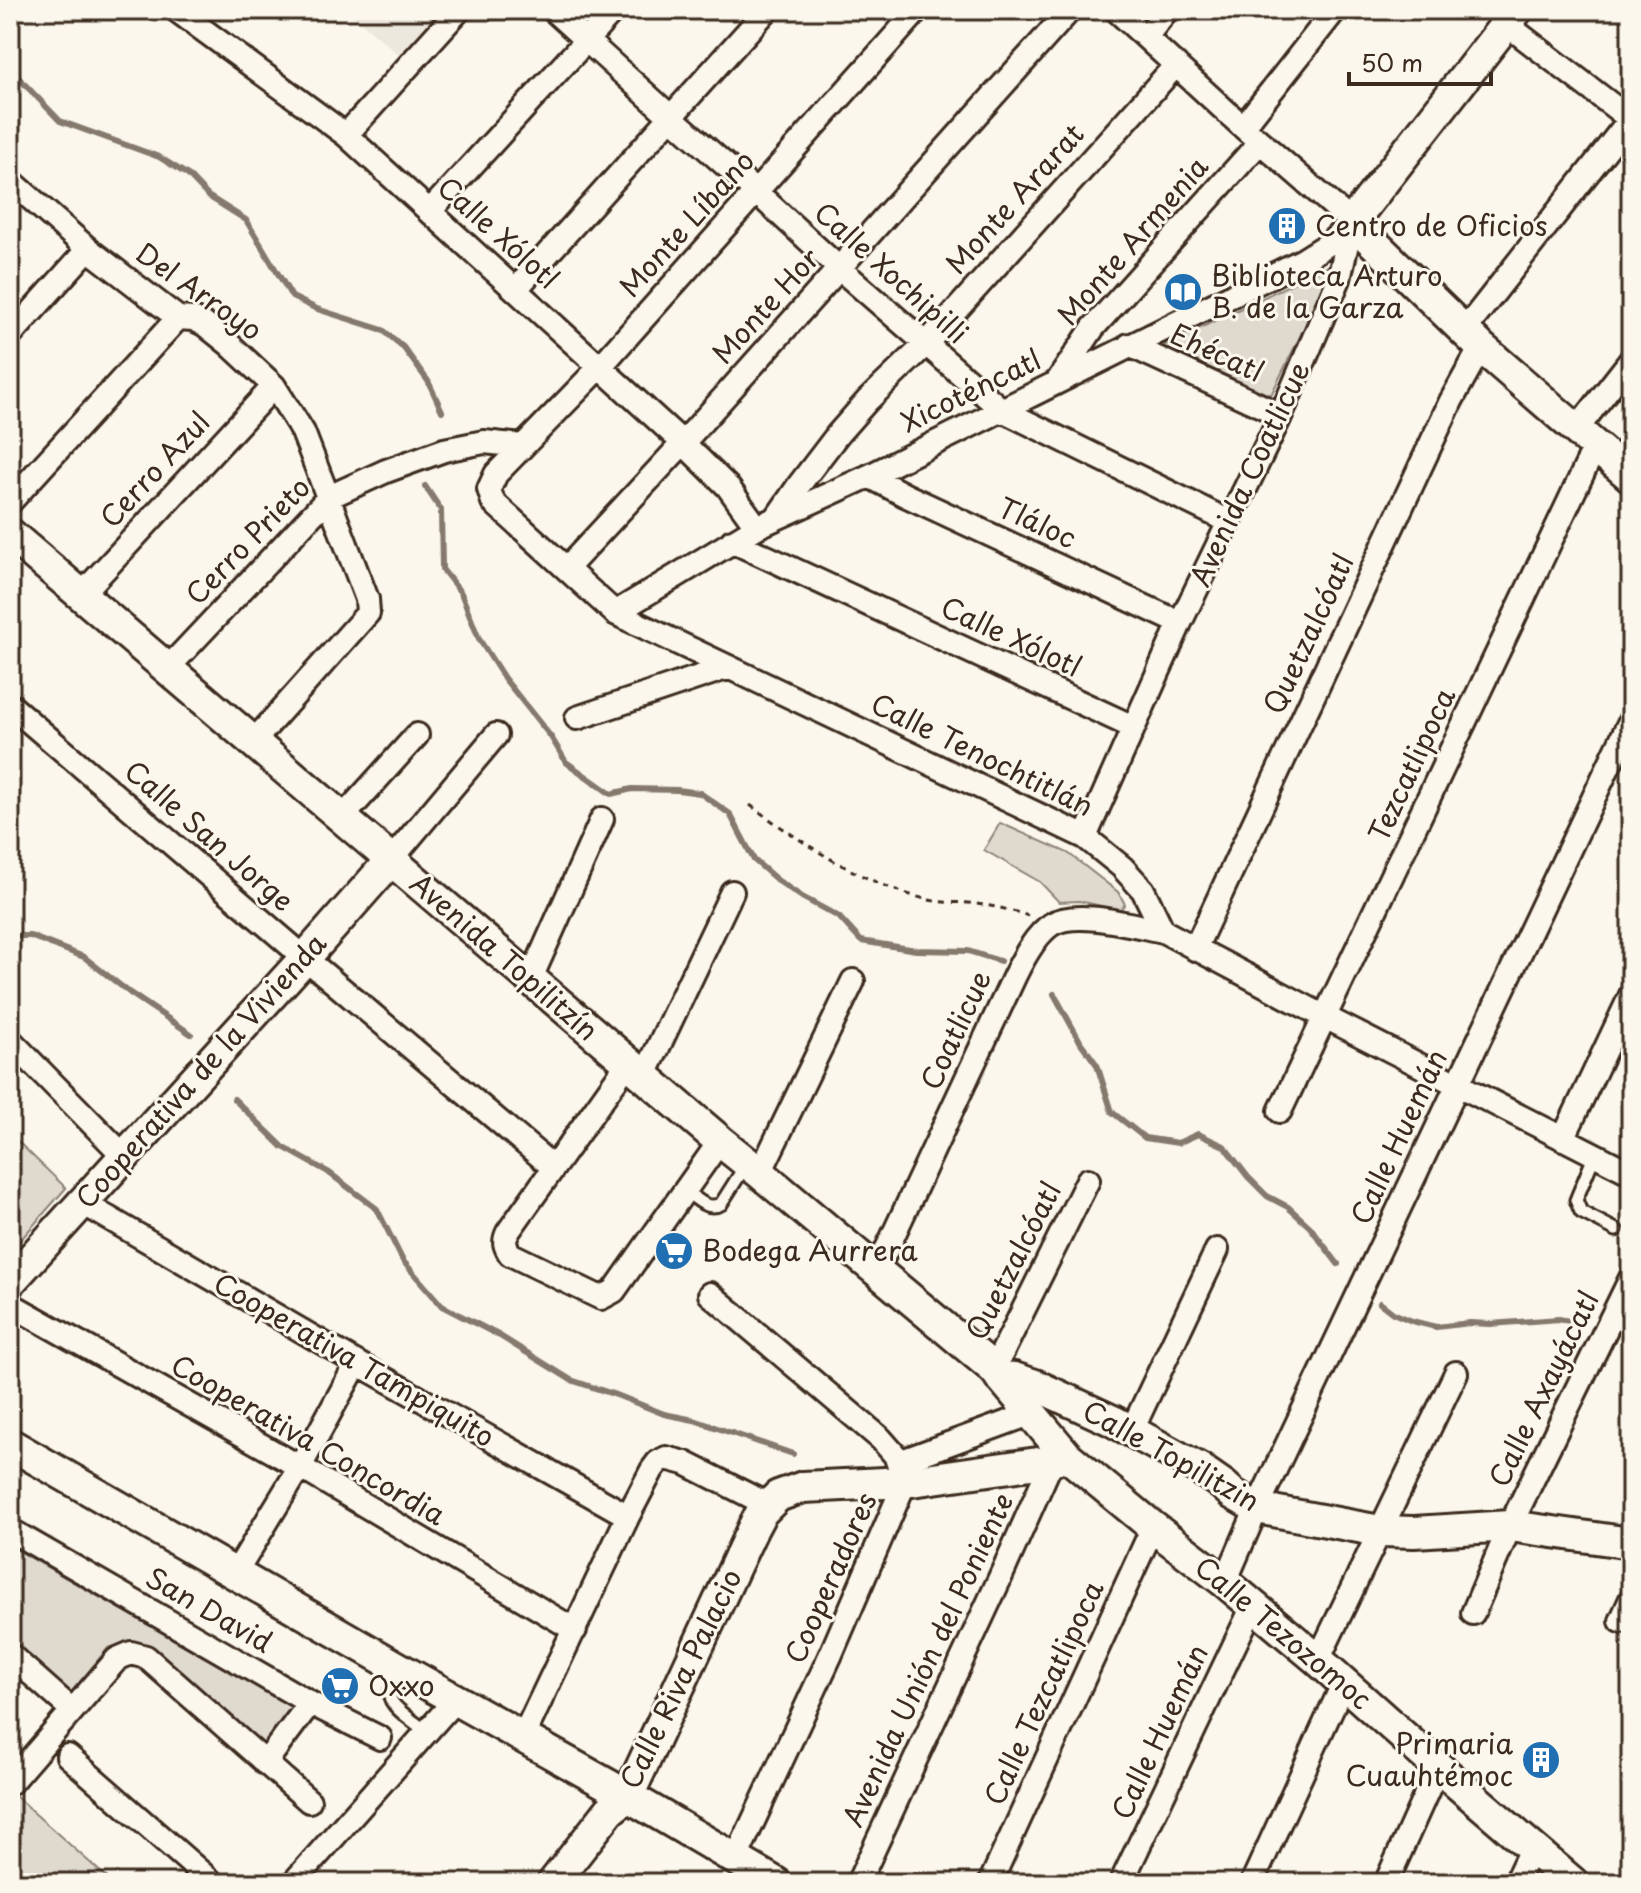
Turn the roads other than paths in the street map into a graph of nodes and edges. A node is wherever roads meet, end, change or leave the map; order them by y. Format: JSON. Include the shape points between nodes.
{"nodes":[{"id":1,"x":176,"y":10,"type":"edge"},
{"id":2,"x":459,"y":10,"type":"edge"},
{"id":3,"x":553,"y":10,"type":"edge"},
{"id":4,"x":614,"y":10,"type":"edge"},
{"id":5,"x":767,"y":10,"type":"edge"},
{"id":6,"x":918,"y":10,"type":"edge"},
{"id":7,"x":1070,"y":10,"type":"edge"},
{"id":8,"x":1116,"y":10,"type":"edge"},
{"id":9,"x":1167,"y":10,"type":"edge"},
{"id":10,"x":1335,"y":10,"type":"edge"},
{"id":11,"x":1512,"y":17,"type":"edge"},
{"id":12,"x":1146,"y":37,"type":"junction"},
{"id":13,"x":586,"y":41,"type":"junction"},
{"id":14,"x":1176,"y":65,"type":"junction"},
{"id":15,"x":671,"y":117,"type":"junction"},
{"id":16,"x":1630,"y":118,"type":"edge"},
{"id":17,"x":346,"y":135,"type":"junction"},
{"id":18,"x":1252,"y":135,"type":"junction"},
{"id":19,"x":10,"y":180,"type":"edge"},
{"id":20,"x":756,"y":192,"type":"junction"},
{"id":21,"x":429,"y":212,"type":"junction"},
{"id":22,"x":1352,"y":222,"type":"junction"},
{"id":23,"x":88,"y":249,"type":"junction"},
{"id":24,"x":840,"y":269,"type":"junction"},
{"id":25,"x":516,"y":289,"type":"junction"},
{"id":26,"x":178,"y":318,"type":"junction"},
{"id":27,"x":10,"y":336,"type":"edge"},
{"id":28,"x":1473,"y":339,"type":"junction"},
{"id":29,"x":926,"y":344,"type":"junction"},
{"id":30,"x":1129,"y":345,"type":"junction"},
{"id":31,"x":1631,"y":360,"type":"edge"},
{"id":32,"x":600,"y":367,"type":"junction"},
{"id":33,"x":1056,"y":383,"type":"junction"},
{"id":34,"x":274,"y":386,"type":"junction"},
{"id":35,"x":1002,"y":410,"type":"junction"},
{"id":36,"x":1281,"y":415,"type":"junction"},
{"id":37,"x":1587,"y":437,"type":"junction"},
{"id":38,"x":683,"y":443,"type":"junction"},
{"id":39,"x":523,"y":446,"type":"junction"},
{"id":40,"x":496,"y":474,"type":"joint"},
{"id":41,"x":869,"y":476,"type":"junction"},
{"id":42,"x":1631,"y":477,"type":"edge"},
{"id":43,"x":329,"y":497,"type":"junction"},
{"id":44,"x":10,"y":502,"type":"edge"},
{"id":45,"x":1230,"y":522,"type":"junction"},
{"id":46,"x":767,"y":523,"type":"junction"},
{"id":47,"x":10,"y":534,"type":"edge"},
{"id":48,"x":732,"y":541,"type":"junction"},
{"id":49,"x":567,"y":568,"type":"junction"},
{"id":50,"x":81,"y":595,"type":"junction"},
{"id":51,"x":615,"y":613,"type":"junction"},
{"id":52,"x":1180,"y":623,"type":"junction"},
{"id":53,"x":729,"y":667,"type":"junction"},
{"id":54,"x":167,"y":669,"type":"junction"},
{"id":55,"x":10,"y":705,"type":"edge"},
{"id":56,"x":577,"y":718,"type":"dead end"},
{"id":57,"x":1631,"y":719,"type":"edge"},
{"id":58,"x":1133,"y":727,"type":"junction"},
{"id":59,"x":417,"y":735,"type":"dead end"},
{"id":60,"x":496,"y":735,"type":"dead end"},
{"id":61,"x":253,"y":742,"type":"junction"},
{"id":62,"x":342,"y":818,"type":"junction"},
{"id":63,"x":602,"y":819,"type":"dead end"},
{"id":64,"x":1085,"y":837,"type":"junction"},
{"id":65,"x":391,"y":860,"type":"junction"},
{"id":66,"x":732,"y":892,"type":"dead end"},
{"id":67,"x":1163,"y":931,"type":"junction"},
{"id":68,"x":1195,"y":949,"type":"junction"},
{"id":69,"x":305,"y":958,"type":"junction"},
{"id":70,"x":531,"y":978,"type":"junction"},
{"id":71,"x":853,"y":981,"type":"dead end"},
{"id":72,"x":1631,"y":995,"type":"edge"},
{"id":73,"x":1325,"y":1017,"type":"junction"},
{"id":74,"x":10,"y":1040,"type":"edge"},
{"id":75,"x":636,"y":1070,"type":"junction"},
{"id":76,"x":1458,"y":1084,"type":"junction"},
{"id":77,"x":1280,"y":1111,"type":"dead end"},
{"id":78,"x":1563,"y":1139,"type":"junction"},
{"id":79,"x":720,"y":1141,"type":"junction"},
{"id":80,"x":1595,"y":1154,"type":"junction"},
{"id":81,"x":124,"y":1156,"type":"junction"},
{"id":82,"x":553,"y":1167,"type":"junction"},
{"id":83,"x":754,"y":1167,"type":"junction"},
{"id":84,"x":1631,"y":1173,"type":"edge"},
{"id":85,"x":1088,"y":1180,"type":"dead end"},
{"id":86,"x":685,"y":1190,"type":"junction"},
{"id":87,"x":81,"y":1202,"type":"junction"},
{"id":88,"x":1616,"y":1230,"type":"dead end"},
{"id":89,"x":1217,"y":1250,"type":"dead end"},
{"id":90,"x":877,"y":1270,"type":"junction"},
{"id":91,"x":1631,"y":1278,"type":"edge"},
{"id":92,"x":10,"y":1282,"type":"edge"},
{"id":93,"x":710,"y":1294,"type":"dead end"},
{"id":94,"x":10,"y":1304,"type":"edge"},
{"id":95,"x":357,"y":1363,"type":"junction"},
{"id":96,"x":997,"y":1373,"type":"junction"},
{"id":97,"x":1456,"y":1373,"type":"dead end"},
{"id":98,"x":1030,"y":1414,"type":"junction"},
{"id":99,"x":1131,"y":1432,"type":"junction"},
{"id":100,"x":10,"y":1444,"type":"edge"},
{"id":101,"x":1059,"y":1458,"type":"junction"},
{"id":102,"x":300,"y":1467,"type":"junction"},
{"id":103,"x":902,"y":1472,"type":"junction"},
{"id":104,"x":768,"y":1505,"type":"junction"},
{"id":105,"x":1257,"y":1508,"type":"junction"},
{"id":106,"x":628,"y":1516,"type":"junction"},
{"id":107,"x":1510,"y":1526,"type":"junction"},
{"id":108,"x":1153,"y":1527,"type":"junction"},
{"id":109,"x":10,"y":1530,"type":"edge"},
{"id":110,"x":1380,"y":1531,"type":"junction"},
{"id":111,"x":1631,"y":1543,"type":"edge"},
{"id":112,"x":235,"y":1574,"type":"junction"},
{"id":113,"x":1225,"y":1582,"type":"junction"},
{"id":114,"x":1631,"y":1599,"type":"edge"},
{"id":115,"x":1253,"y":1606,"type":"junction"},
{"id":116,"x":1473,"y":1613,"type":"dead end"},
{"id":117,"x":1621,"y":1621,"type":"dead end"},
{"id":118,"x":575,"y":1630,"type":"junction"},
{"id":119,"x":10,"y":1655,"type":"edge"},
{"id":120,"x":1318,"y":1660,"type":"junction"},
{"id":121,"x":406,"y":1672,"type":"junction"},
{"id":122,"x":1344,"y":1682,"type":"junction"},
{"id":123,"x":455,"y":1700,"type":"junction"},
{"id":124,"x":310,"y":1703,"type":"junction"},
{"id":125,"x":72,"y":1710,"type":"junction"},
{"id":126,"x":427,"y":1732,"type":"junction"},
{"id":127,"x":523,"y":1737,"type":"junction"},
{"id":128,"x":380,"y":1738,"type":"dead end"},
{"id":129,"x":68,"y":1756,"type":"dead end"},
{"id":130,"x":265,"y":1763,"type":"junction"},
{"id":131,"x":1438,"y":1767,"type":"junction"},
{"id":132,"x":10,"y":1783,"type":"edge"},
{"id":133,"x":628,"y":1796,"type":"junction"},
{"id":134,"x":309,"y":1801,"type":"dead end"},
{"id":135,"x":1532,"y":1847,"type":"junction"},
{"id":136,"x":736,"y":1858,"type":"junction"},
{"id":137,"x":213,"y":1883,"type":"edge"},
{"id":138,"x":293,"y":1883,"type":"edge"},
{"id":139,"x":553,"y":1883,"type":"edge"},
{"id":140,"x":776,"y":1883,"type":"edge"},
{"id":141,"x":858,"y":1883,"type":"edge"},
{"id":142,"x":990,"y":1883,"type":"edge"},
{"id":143,"x":1121,"y":1883,"type":"edge"},
{"id":144,"x":1252,"y":1883,"type":"edge"},
{"id":145,"x":1386,"y":1883,"type":"edge"},
{"id":146,"x":1515,"y":1883,"type":"edge"},
{"id":147,"x":1573,"y":1883,"type":"edge"}],
"edges":[{"from":1,"to":17,"type":"street","name":"Calle Xólotl"},
{"from":2,"to":17,"type":"street"},
{"from":3,"to":13,"type":"street","name":"Calle Xochipilli"},
{"from":4,"to":13,"type":"street"},
{"from":5,"to":15,"type":"street"},
{"from":6,"to":20,"type":"street","name":"Monte Líbano"},
{"from":7,"to":24,"type":"street","name":"Monte Hor"},
{"from":8,"to":12,"type":"street"},
{"from":9,"to":12,"type":"street"},
{"from":10,"to":18,"type":"street","name":"Monte Armenia"},
{"from":11,"to":16,"type":"street"},
{"from":11,"to":22,"type":"street","name":"Avenida Coatlicue"},
{"from":12,"to":14,"type":"street"},
{"from":13,"to":15,"type":"street","name":"Calle Xochipilli"},
{"from":13,"to":21,"type":"street"},
{"from":14,"to":18,"type":"street"},
{"from":14,"to":29,"type":"street","name":"Monte Ararat"},
{"from":15,"to":20,"type":"street","name":"Calle Xochipilli"},
{"from":15,"to":25,"type":"street"},
{"from":16,"to":28,"type":"street","name":"Quetzalcóatl"},
{"from":17,"to":21,"type":"street","name":"Calle Xólotl"},
{"from":18,"to":22,"type":"street"},
{"from":18,"to":33,"type":"street","name":"Monte Armenia","via":[[1093,328]]},
{"from":19,"to":23,"type":"street","name":"Del Arroyo"},
{"from":20,"to":24,"type":"street","name":"Calle Xochipilli"},
{"from":20,"to":32,"type":"street","name":"Monte Líbano"},
{"from":21,"to":25,"type":"street","name":"Calle Xólotl"},
{"from":22,"to":28,"type":"street"},
{"from":22,"to":30,"type":"street","name":"Xicoténcatl","via":[[1317,252]]},
{"from":22,"to":36,"type":"street","name":"Avenida Coatlicue","via":[[1339,279]]},
{"from":23,"to":26,"type":"street","name":"Del Arroyo"},
{"from":23,"to":27,"type":"street"},
{"from":24,"to":29,"type":"street","name":"Calle Xochipilli"},
{"from":24,"to":38,"type":"street","name":"Monte Hor"},
{"from":25,"to":32,"type":"street","name":"Calle Xólotl"},
{"from":26,"to":34,"type":"street","name":"Del Arroyo","via":[[204,324]]},
{"from":26,"to":44,"type":"street"},
{"from":28,"to":37,"type":"street"},
{"from":28,"to":68,"type":"street","name":"Quetzalcóatl","via":[[1451,401]]},
{"from":29,"to":35,"type":"street","name":"Calle Xochipilli"},
{"from":29,"to":46,"type":"street","name":"Monte Ararat","via":[[867,401]]},
{"from":30,"to":33,"type":"street","name":"Xicoténcatl"},
{"from":30,"to":36,"type":"street","name":"Ehécatl"},
{"from":31,"to":37,"type":"street","name":"Tezcatlipoca"},
{"from":32,"to":38,"type":"street","name":"Calle Xólotl"},
{"from":32,"to":39,"type":"street","name":"Monte Líbano"},
{"from":33,"to":35,"type":"street","name":"Xicoténcatl"},
{"from":34,"to":43,"type":"street","name":"Del Arroyo","via":[[303,432]]},
{"from":34,"to":50,"type":"street","name":"Cerro Azul"},
{"from":35,"to":41,"type":"street","name":"Xicoténcatl"},
{"from":35,"to":45,"type":"street","name":"Calle Xochipilli"},
{"from":36,"to":45,"type":"street","name":"Avenida Coatlicue"},
{"from":37,"to":42,"type":"street"},
{"from":37,"to":73,"type":"street","name":"Tezcatlipoca"},
{"from":38,"to":46,"type":"street","name":"Calle Xólotl"},
{"from":38,"to":49,"type":"street","name":"Monte Hor"},
{"from":39,"to":40,"type":"street","name":"Monte Líbano"},
{"from":39,"to":43,"type":"street","name":"Cerro Prieto","via":[[484,442],[444,450]]},
{"from":40,"to":49,"type":"street","name":"Calle Tenochtitlán","via":[[489,489],[493,502]]},
{"from":41,"to":46,"type":"street","name":"Xicoténcatl"},
{"from":41,"to":52,"type":"street","name":"Tláloc"},
{"from":43,"to":54,"type":"street","name":"Cerro Prieto"},
{"from":43,"to":61,"type":"street","name":"Del Arroyo","via":[[368,613]]},
{"from":45,"to":52,"type":"street","name":"Avenida Coatlicue"},
{"from":46,"to":48,"type":"street","name":"Xicoténcatl"},
{"from":47,"to":50,"type":"street","name":"Avenida Topilitzín"},
{"from":48,"to":51,"type":"street","name":"Xicoténcatl"},
{"from":48,"to":58,"type":"street","name":"Calle Xólotl"},
{"from":49,"to":51,"type":"street","name":"Calle Tenochtitlán"},
{"from":50,"to":54,"type":"street","name":"Avenida Topilitzín"},
{"from":51,"to":53,"type":"street","name":"Calle Tenochtitlán"},
{"from":52,"to":58,"type":"street","name":"Avenida Coatlicue"},
{"from":53,"to":56,"type":"street"},
{"from":53,"to":64,"type":"street","name":"Calle Tenochtitlán"},
{"from":54,"to":61,"type":"street","name":"Avenida Topilitzín"},
{"from":55,"to":69,"type":"street","name":"Calle San Jorge"},
{"from":57,"to":76,"type":"street","name":"Calle Huemán"},
{"from":58,"to":64,"type":"street","name":"Avenida Coatlicue"},
{"from":59,"to":62,"type":"street"},
{"from":60,"to":65,"type":"street"},
{"from":61,"to":62,"type":"street","name":"Avenida Topilitzín"},
{"from":62,"to":65,"type":"street","name":"Avenida Topilitzín"},
{"from":63,"to":70,"type":"street"},
{"from":64,"to":67,"type":"street","name":"Calle Tenochtitlán","via":[[1143,890]]},
{"from":65,"to":69,"type":"street","name":"Cooperativa de la Vivienda"},
{"from":65,"to":70,"type":"street","name":"Avenida Topilitzín"},
{"from":66,"to":75,"type":"street"},
{"from":67,"to":68,"type":"street"},
{"from":67,"to":90,"type":"street","name":"Coatlicue","via":[[1066,919],[1051,924],[1034,942]]},
{"from":68,"to":73,"type":"street"},
{"from":69,"to":81,"type":"street","name":"Cooperativa de la Vivienda"},
{"from":69,"to":82,"type":"street","name":"Calle San Jorge"},
{"from":70,"to":75,"type":"street","name":"Avenida Topilitzín"},
{"from":71,"to":83,"type":"street"},
{"from":72,"to":78,"type":"street"},
{"from":73,"to":76,"type":"street"},
{"from":73,"to":77,"type":"street","name":"Tezcatlipoca"},
{"from":74,"to":81,"type":"street"},
{"from":75,"to":79,"type":"street","name":"Avenida Topilitzín"},
{"from":75,"to":82,"type":"street"},
{"from":76,"to":78,"type":"street"},
{"from":76,"to":105,"type":"street","name":"Calle Huemán"},
{"from":78,"to":80,"type":"street"},
{"from":79,"to":83,"type":"street","name":"Avenida Topilitzín"},
{"from":79,"to":86,"type":"street"},
{"from":80,"to":84,"type":"street"},
{"from":80,"to":88,"type":"lane","via":[[1577,1207]]},
{"from":81,"to":87,"type":"street","name":"Cooperativa de la Vivienda"},
{"from":82,"to":86,"type":"street","via":[[504,1245],[510,1254],[601,1298],[614,1291]]},
{"from":83,"to":86,"type":"lane","via":[[716,1207]]},
{"from":83,"to":90,"type":"street","name":"Avenida Topilitzín"},
{"from":85,"to":96,"type":"street","name":"Quetzalcóatl"},
{"from":87,"to":92,"type":"street","name":"Cooperativa de la Vivienda"},
{"from":87,"to":95,"type":"street","name":"Cooperativa Tampiquito"},
{"from":89,"to":99,"type":"street"},
{"from":90,"to":96,"type":"street","name":"Avenida Topilitzín"},
{"from":91,"to":107,"type":"street","name":"Calle Axayácatl"},
{"from":93,"to":103,"type":"street","name":"Cooperadores","via":[[881,1439]]},
{"from":94,"to":102,"type":"street","name":"Cooperativa Concordia"},
{"from":95,"to":102,"type":"street"},
{"from":95,"to":106,"type":"street","name":"Cooperativa Tampiquito"},
{"from":96,"to":98,"type":"street","name":"Calle Tezozomoc"},
{"from":96,"to":99,"type":"street","name":"Calle Topilitzin","via":[[1052,1392]]},
{"from":97,"to":110,"type":"street"},
{"from":98,"to":101,"type":"street","name":"Calle Tezozomoc"},
{"from":98,"to":103,"type":"street"},
{"from":99,"to":105,"type":"street","name":"Calle Topilitzin"},
{"from":100,"to":112,"type":"street"},
{"from":101,"to":103,"type":"street"},
{"from":101,"to":108,"type":"street","name":"Calle Tezozomoc"},
{"from":101,"to":141,"type":"street","name":"Avenida Unión del Poniente"},
{"from":102,"to":112,"type":"street"},
{"from":102,"to":118,"type":"street","name":"Cooperativa Concordia"},
{"from":103,"to":104,"type":"street","via":[[803,1487]]},
{"from":103,"to":136,"type":"street","name":"Cooperadores","via":[[831,1654]]},
{"from":104,"to":106,"type":"street","via":[[666,1458],[652,1470]]},
{"from":104,"to":133,"type":"street","name":"Calle Riva Palacio"},
{"from":105,"to":110,"type":"street","name":"Calle Topilitzin"},
{"from":105,"to":113,"type":"street","name":"Calle Huemán"},
{"from":106,"to":118,"type":"street"},
{"from":107,"to":110,"type":"street","name":"Calle Topilitzin"},
{"from":107,"to":111,"type":"street","name":"Calle Topilitzin"},
{"from":107,"to":116,"type":"street","name":"Calle Axayácatl"},
{"from":108,"to":113,"type":"street","name":"Calle Tezozomoc"},
{"from":108,"to":142,"type":"street","name":"Calle Tezcatlipoca"},
{"from":109,"to":124,"type":"street","name":"San David"},
{"from":110,"to":120,"type":"street"},
{"from":112,"to":121,"type":"street"},
{"from":113,"to":115,"type":"street","name":"Calle Tezozomoc"},
{"from":114,"to":117,"type":"street"},
{"from":115,"to":120,"type":"street","name":"Calle Tezozomoc"},
{"from":115,"to":143,"type":"street","name":"Calle Huemán"},
{"from":118,"to":127,"type":"street"},
{"from":119,"to":125,"type":"street"},
{"from":120,"to":122,"type":"street","name":"Calle Tezozomoc"},
{"from":121,"to":123,"type":"street"},
{"from":121,"to":126,"type":"lane","via":[[393,1686],[390,1700]]},
{"from":122,"to":131,"type":"street","name":"Calle Tezozomoc"},
{"from":122,"to":144,"type":"street"},
{"from":123,"to":126,"type":"street"},
{"from":123,"to":127,"type":"street"},
{"from":124,"to":128,"type":"street","name":"San David"},
{"from":124,"to":130,"type":"street"},
{"from":125,"to":130,"type":"street","via":[[117,1659],[131,1653],[146,1657]]},
{"from":125,"to":132,"type":"street"},
{"from":126,"to":138,"type":"street"},
{"from":127,"to":133,"type":"street"},
{"from":129,"to":137,"type":"street"},
{"from":130,"to":134,"type":"street"},
{"from":131,"to":135,"type":"street","name":"Calle Tezozomoc"},
{"from":131,"to":145,"type":"street"},
{"from":133,"to":136,"type":"street"},
{"from":133,"to":139,"type":"street","name":"Calle Riva Palacio","via":[[610,1810]]},
{"from":135,"to":146,"type":"street"},
{"from":135,"to":147,"type":"street","name":"Calle Tezozomoc"},
{"from":136,"to":140,"type":"street"}]}
